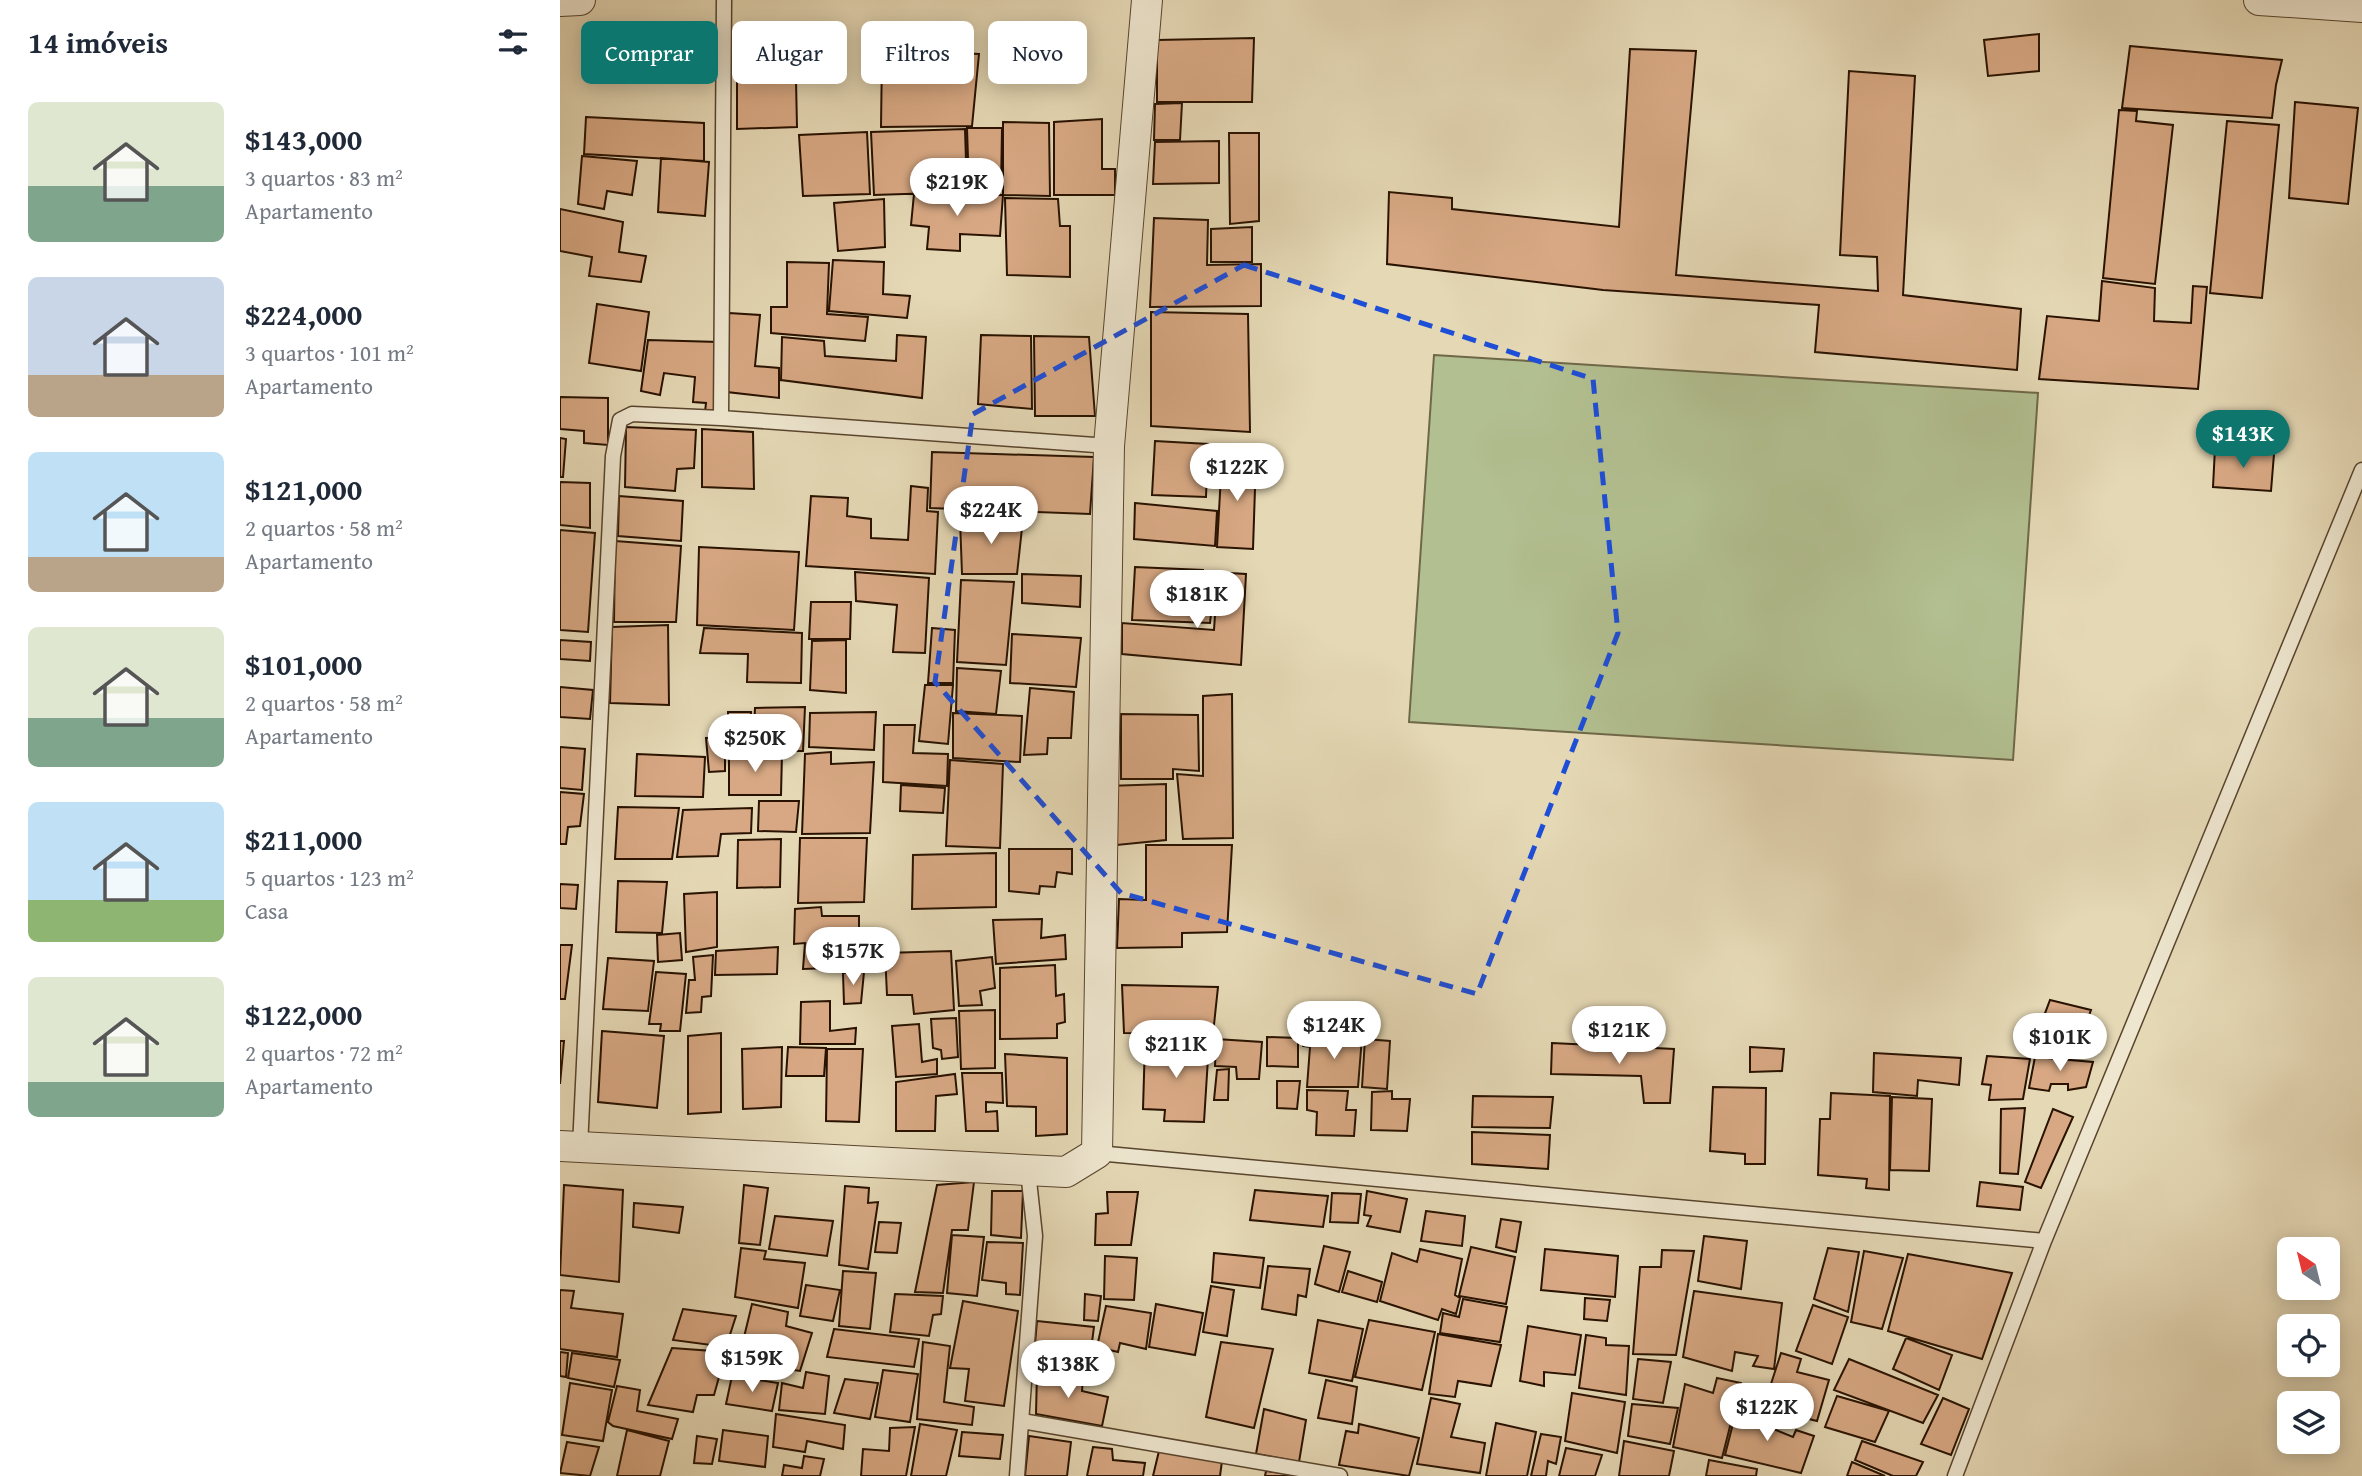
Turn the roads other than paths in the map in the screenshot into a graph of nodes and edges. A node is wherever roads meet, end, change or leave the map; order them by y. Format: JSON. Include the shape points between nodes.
{"nodes":[{"id":1,"x":580,"y":0,"type":"edge"},
{"id":2,"x":724,"y":0,"type":"edge"},
{"id":3,"x":1147,"y":0,"type":"edge"},
{"id":4,"x":2259,"y":0,"type":"edge"},
{"id":5,"x":560,"y":1,"type":"edge"},
{"id":6,"x":2362,"y":7,"type":"edge"},
{"id":7,"x":721,"y":418,"type":"junction"},
{"id":8,"x":1109,"y":446,"type":"junction"},
{"id":9,"x":2362,"y":470,"type":"edge"},
{"id":10,"x":570,"y":1147,"type":"edge"},
{"id":11,"x":1097,"y":1153,"type":"junction"},
{"id":12,"x":1028,"y":1171,"type":"junction"},
{"id":13,"x":2044,"y":1241,"type":"junction"},
{"id":14,"x":1021,"y":1421,"type":"junction"},
{"id":15,"x":1017,"y":1476,"type":"edge"},
{"id":16,"x":1340,"y":1476,"type":"edge"},
{"id":17,"x":1955,"y":1476,"type":"edge"}],
"edges":[{"from":1,"to":5,"type":"street"},
{"from":2,"to":7,"type":"lane"},
{"from":3,"to":8,"type":"street"},
{"from":4,"to":6,"type":"street"},
{"from":7,"to":8,"type":"lane"},
{"from":7,"to":10,"type":"lane","via":[[632,414],[620,420],[614,456]]},
{"from":8,"to":11,"type":"street"},
{"from":9,"to":13,"type":"lane"},
{"from":10,"to":12,"type":"street"},
{"from":11,"to":12,"type":"street","via":[[1066,1172]]},
{"from":11,"to":13,"type":"lane"},
{"from":12,"to":14,"type":"lane","via":[[1035,1236]]},
{"from":13,"to":17,"type":"lane"},
{"from":14,"to":15,"type":"lane"},
{"from":14,"to":16,"type":"lane"}]}
